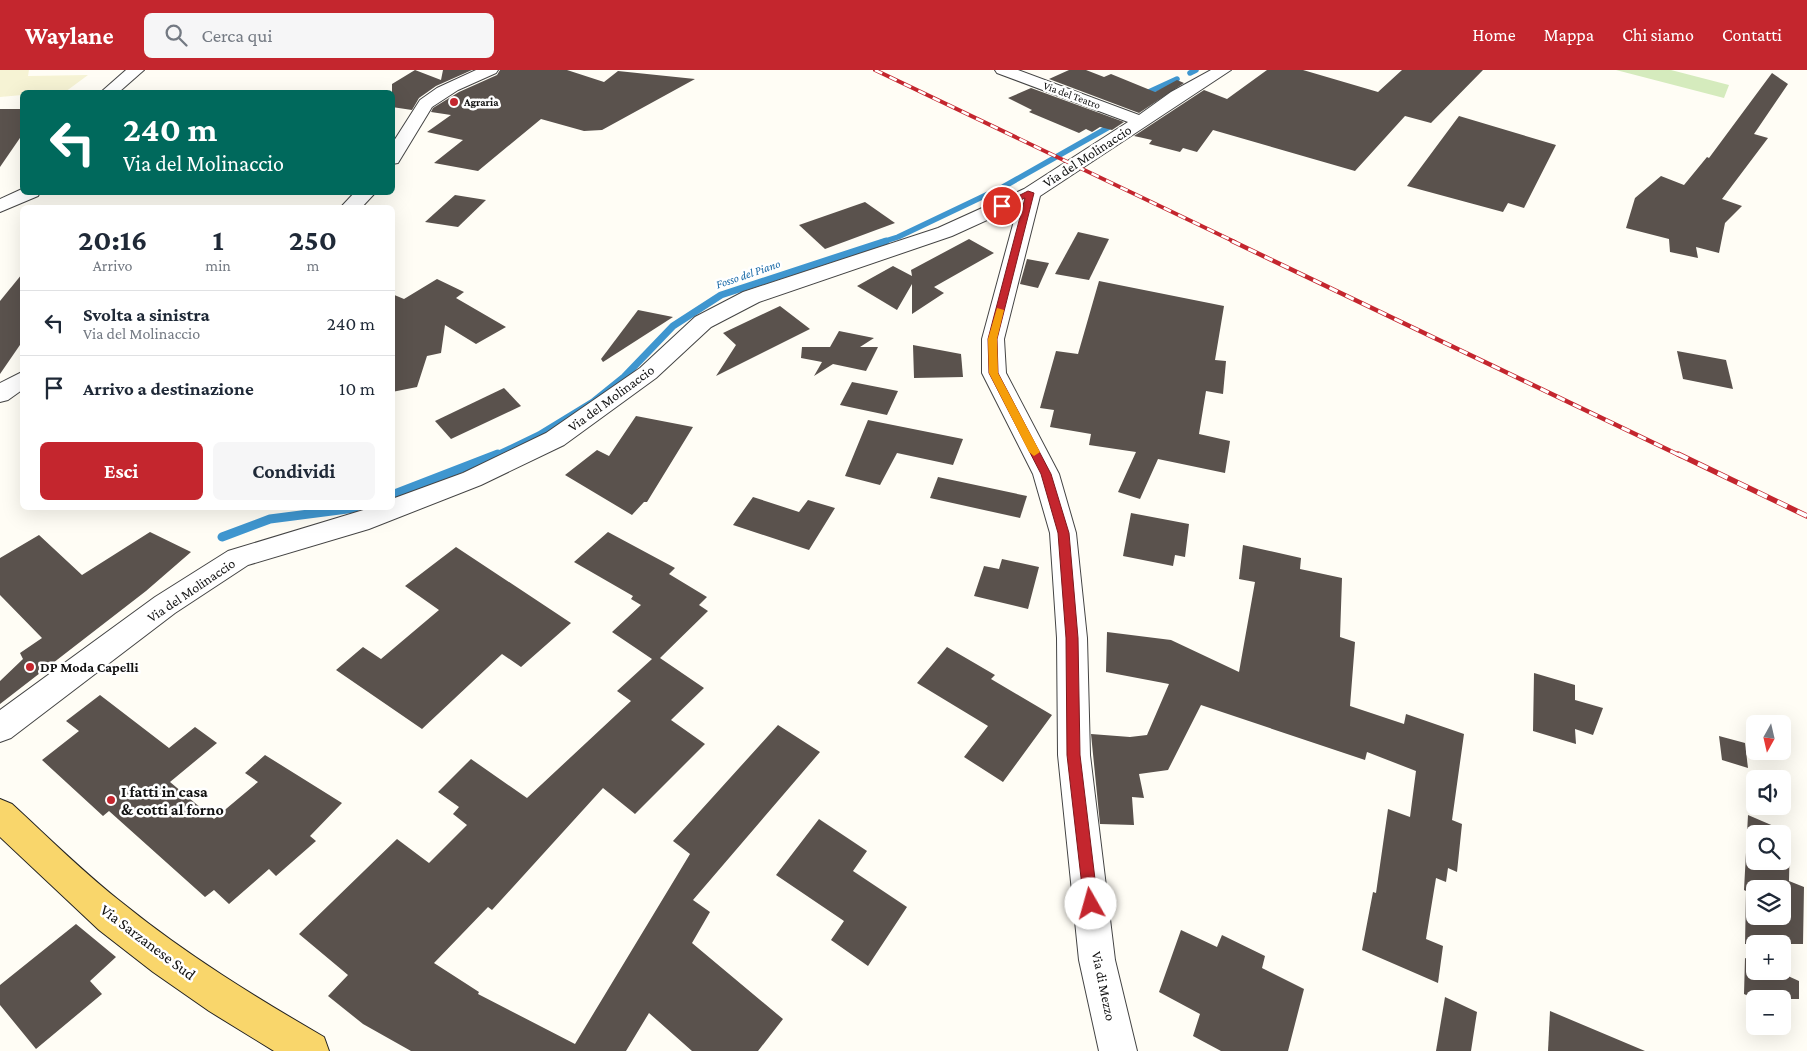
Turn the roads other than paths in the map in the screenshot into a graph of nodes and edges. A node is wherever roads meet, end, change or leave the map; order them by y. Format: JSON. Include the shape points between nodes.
{"nodes":[{"id":1,"x":136,"y":70,"type":"edge"},
{"id":2,"x":490,"y":70,"type":"edge"},
{"id":3,"x":1003,"y":70,"type":"edge"},
{"id":4,"x":1223,"y":70,"type":"edge"},
{"id":5,"x":111,"y":90,"type":"edge"},
{"id":6,"x":1140,"y":121,"type":"junction"},
{"id":7,"x":395,"y":154,"type":"edge"},
{"id":8,"x":1030,"y":193,"type":"junction"},
{"id":9,"x":24,"y":195,"type":"edge"},
{"id":10,"x":364,"y":195,"type":"edge"},
{"id":11,"x":352,"y":205,"type":"edge"},
{"id":12,"x":0,"y":206,"type":"edge"},
{"id":13,"x":974,"y":218,"type":"junction"},
{"id":14,"x":1019,"y":237,"type":"junction"},
{"id":15,"x":20,"y":381,"type":"edge"},
{"id":16,"x":0,"y":394,"type":"edge"},
{"id":17,"x":395,"y":509,"type":"edge"},
{"id":18,"x":391,"y":510,"type":"edge"},
{"id":19,"x":0,"y":728,"type":"edge"},
{"id":20,"x":0,"y":815,"type":"edge"},
{"id":21,"x":304,"y":1050,"type":"edge"},
{"id":22,"x":1118,"y":1051,"type":"edge"}],
"edges":[{"from":1,"to":5,"type":"street"},
{"from":2,"to":7,"type":"street","via":[[432,99],[420,110]]},
{"from":3,"to":6,"type":"street","name":"Via del Teatro"},
{"from":4,"to":6,"type":"street","name":"Via del Molinaccio"},
{"from":6,"to":8,"type":"street","name":"Via del Molinaccio"},
{"from":8,"to":13,"type":"street","name":"Via del Molinaccio"},
{"from":8,"to":14,"type":"street","name":"Via di Mezzo"},
{"from":9,"to":12,"type":"street"},
{"from":10,"to":11,"type":"street"},
{"from":13,"to":14,"type":"street","via":[[1003,227]]},
{"from":13,"to":17,"type":"street","name":"Via del Molinaccio","via":[[945,232],[752,297],[720,313],[703,322],[648,373],[555,439],[472,479]]},
{"from":14,"to":22,"type":"street","name":"Via di Mezzo","via":[[993,339],[994,373],[1046,474],[1063,533],[1072,638],[1074,755],[1097,960]]},
{"from":15,"to":16,"type":"street"},
{"from":18,"to":19,"type":"street","name":"Via del Molinaccio","via":[[238,558],[165,605]]},
{"from":20,"to":21,"type":"main road","name":"Via Sarzanese Sud","via":[[86,896],[164,957]]}]}
